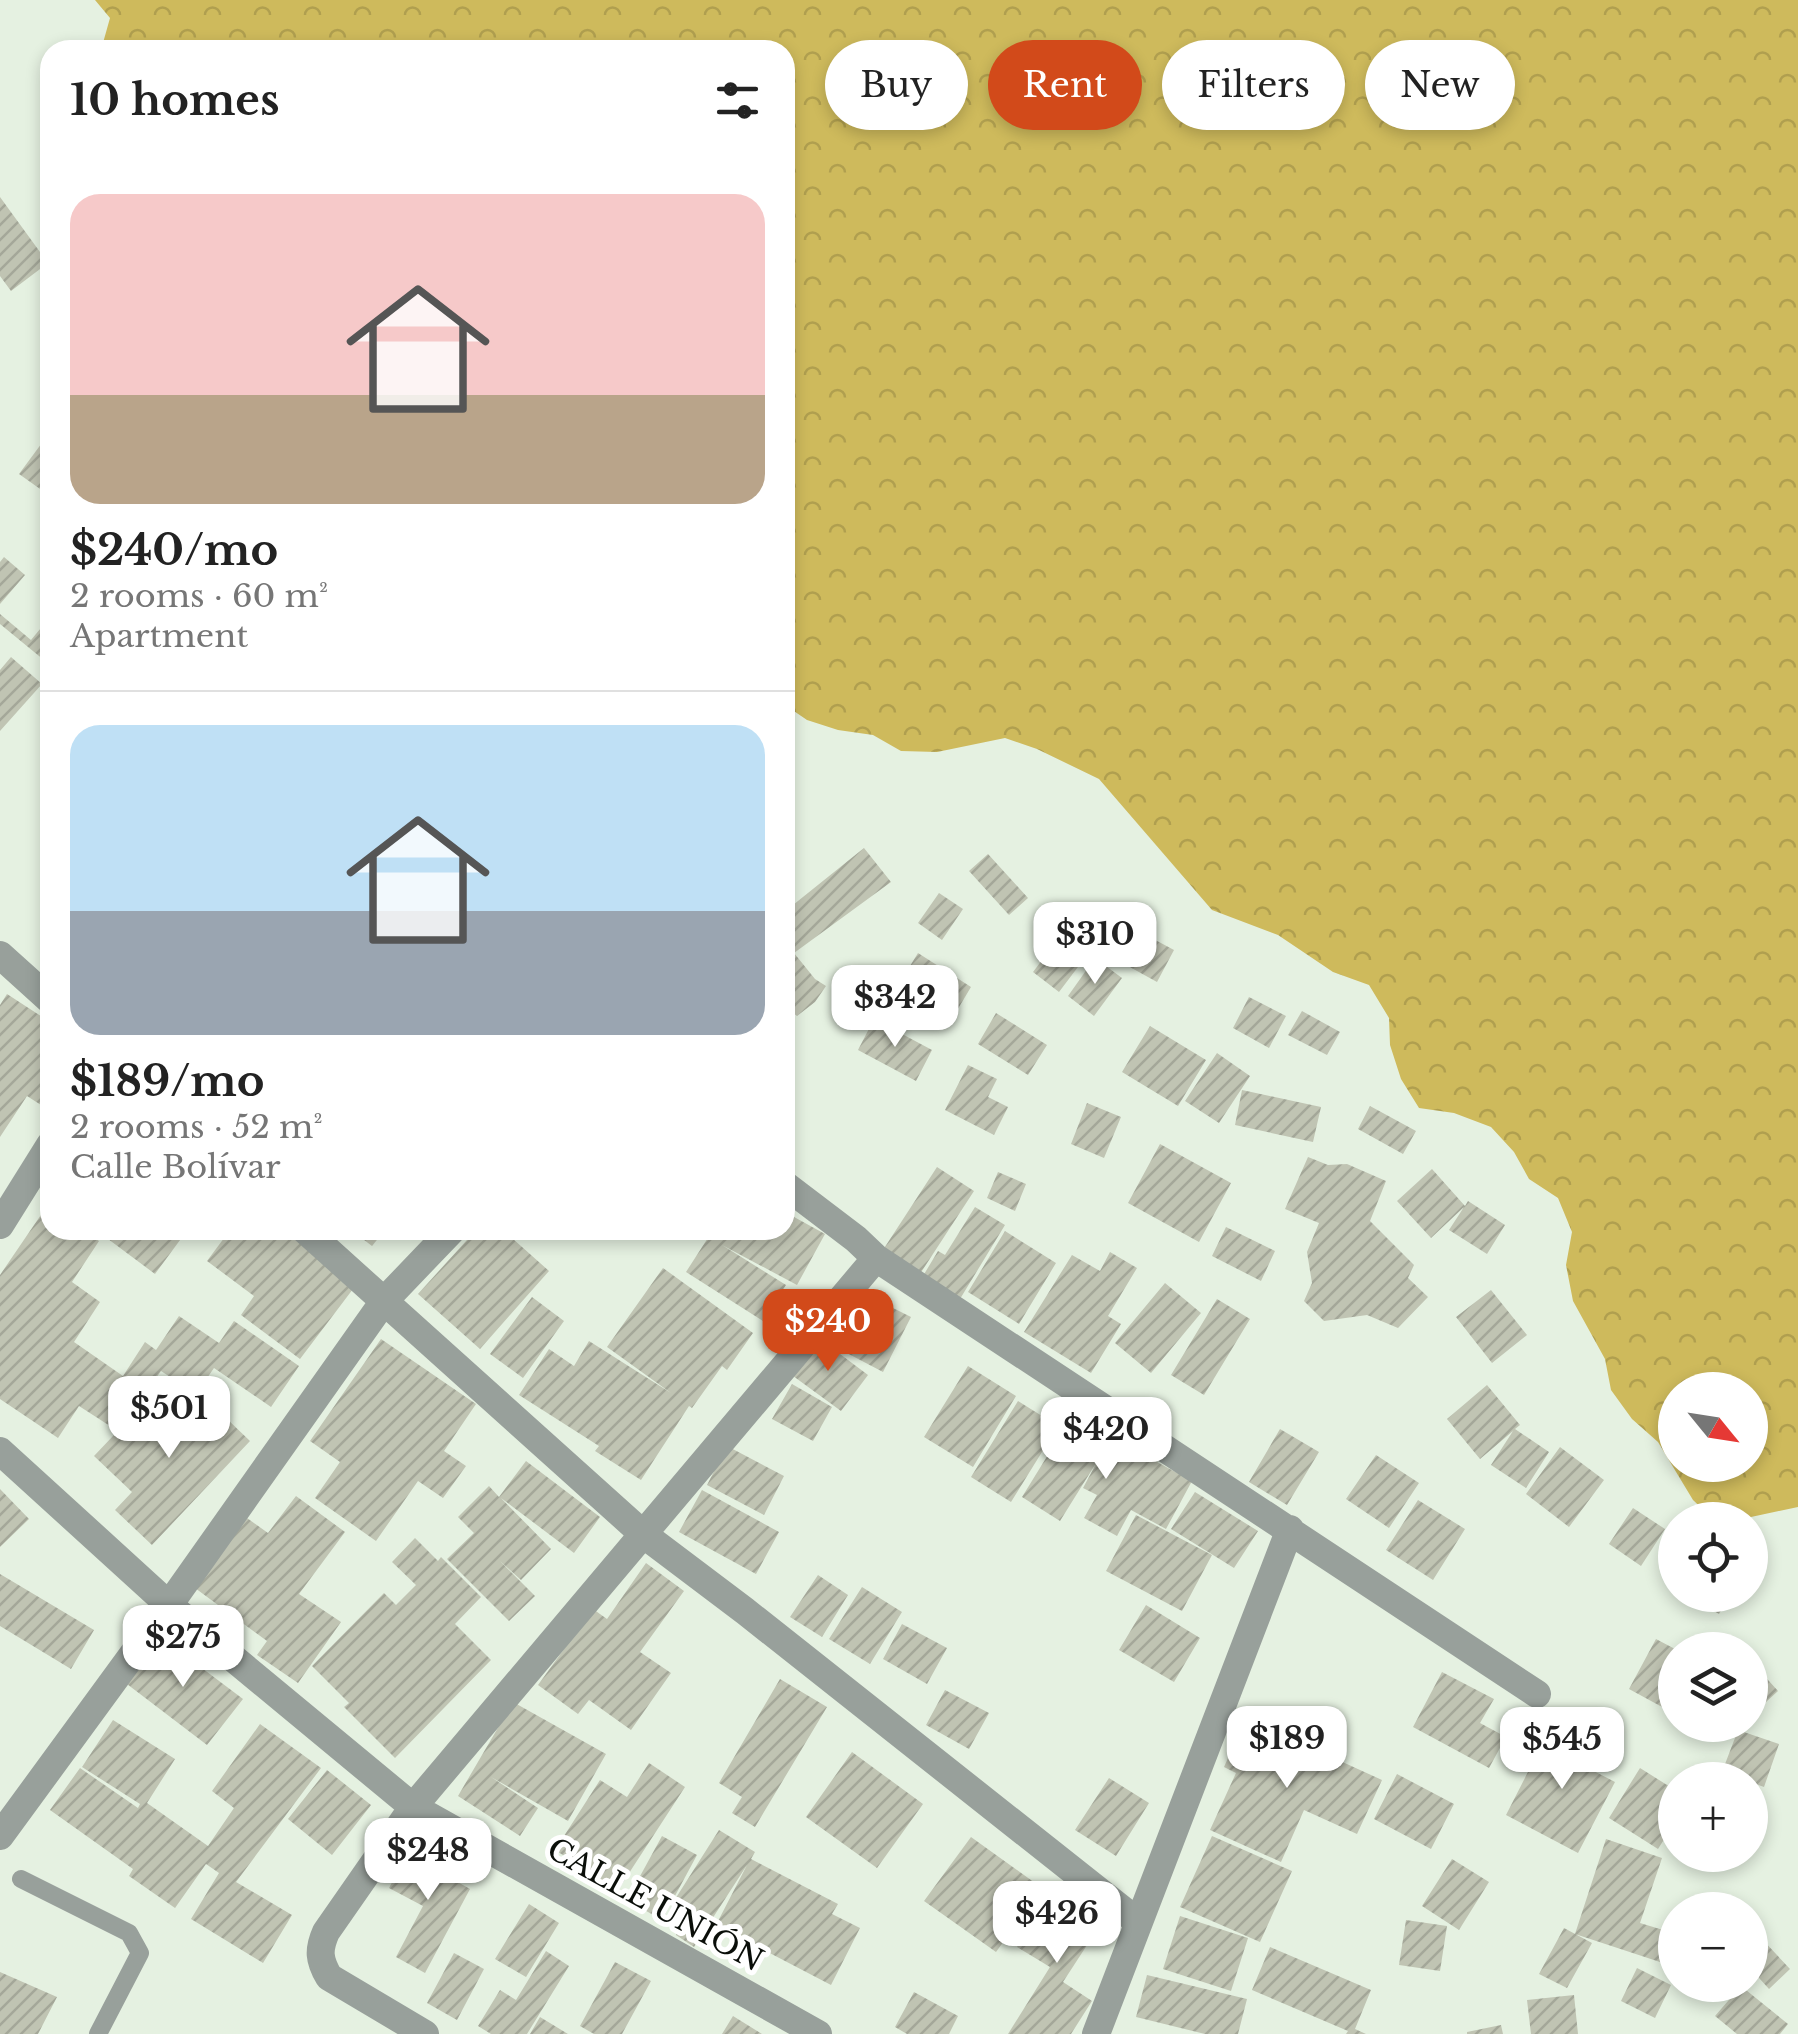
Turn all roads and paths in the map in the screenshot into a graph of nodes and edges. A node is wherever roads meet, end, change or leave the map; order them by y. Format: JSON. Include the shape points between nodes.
{"nodes":[{"id":1,"x":0,"y":955,"type":"edge"},
{"id":2,"x":40,"y":991,"type":"edge"},
{"id":3,"x":40,"y":1161,"type":"edge"},
{"id":4,"x":795,"y":1192,"type":"edge"},
{"id":5,"x":0,"y":1224,"type":"edge"},
{"id":6,"x":317,"y":1240,"type":"edge"},
{"id":7,"x":442,"y":1240,"type":"edge"},
{"id":8,"x":876,"y":1258,"type":"junction"},
{"id":9,"x":384,"y":1300,"type":"junction"},
{"id":10,"x":0,"y":1450,"type":"edge"},
{"id":11,"x":1290,"y":1529,"type":"junction"},
{"id":12,"x":643,"y":1534,"type":"junction"},
{"id":13,"x":169,"y":1606,"type":"junction"},
{"id":14,"x":1537,"y":1694,"type":"dead end"},
{"id":15,"x":413,"y":1807,"type":"junction"},
{"id":16,"x":0,"y":1836,"type":"edge"},
{"id":17,"x":21,"y":1880,"type":"dead end"},
{"id":18,"x":1138,"y":1922,"type":"junction"},
{"id":19,"x":98,"y":2034,"type":"edge"},
{"id":20,"x":425,"y":2034,"type":"edge"},
{"id":21,"x":818,"y":2034,"type":"edge"},
{"id":22,"x":1096,"y":2034,"type":"edge"}],
"edges":[{"from":1,"to":2,"type":"street"},
{"from":3,"to":5,"type":"street"},
{"from":4,"to":8,"type":"street"},
{"from":6,"to":9,"type":"street"},
{"from":7,"to":9,"type":"street"},
{"from":8,"to":11,"type":"street"},
{"from":8,"to":12,"type":"street"},
{"from":9,"to":12,"type":"street"},
{"from":9,"to":13,"type":"street"},
{"from":10,"to":13,"type":"street","name":"CALLE UNIÓN"},
{"from":11,"to":14,"type":"street"},
{"from":11,"to":18,"type":"street"},
{"from":12,"to":15,"type":"street"},
{"from":12,"to":18,"type":"street"},
{"from":13,"to":15,"type":"street","name":"CALLE UNIÓN"},
{"from":13,"to":16,"type":"street"},
{"from":15,"to":20,"type":"street","via":[[319,1947],[329,1977]]},
{"from":15,"to":21,"type":"street","name":"CALLE UNIÓN"},
{"from":17,"to":19,"type":"lane","via":[[134,1938],[140,1953]]},
{"from":18,"to":22,"type":"street"}]}
